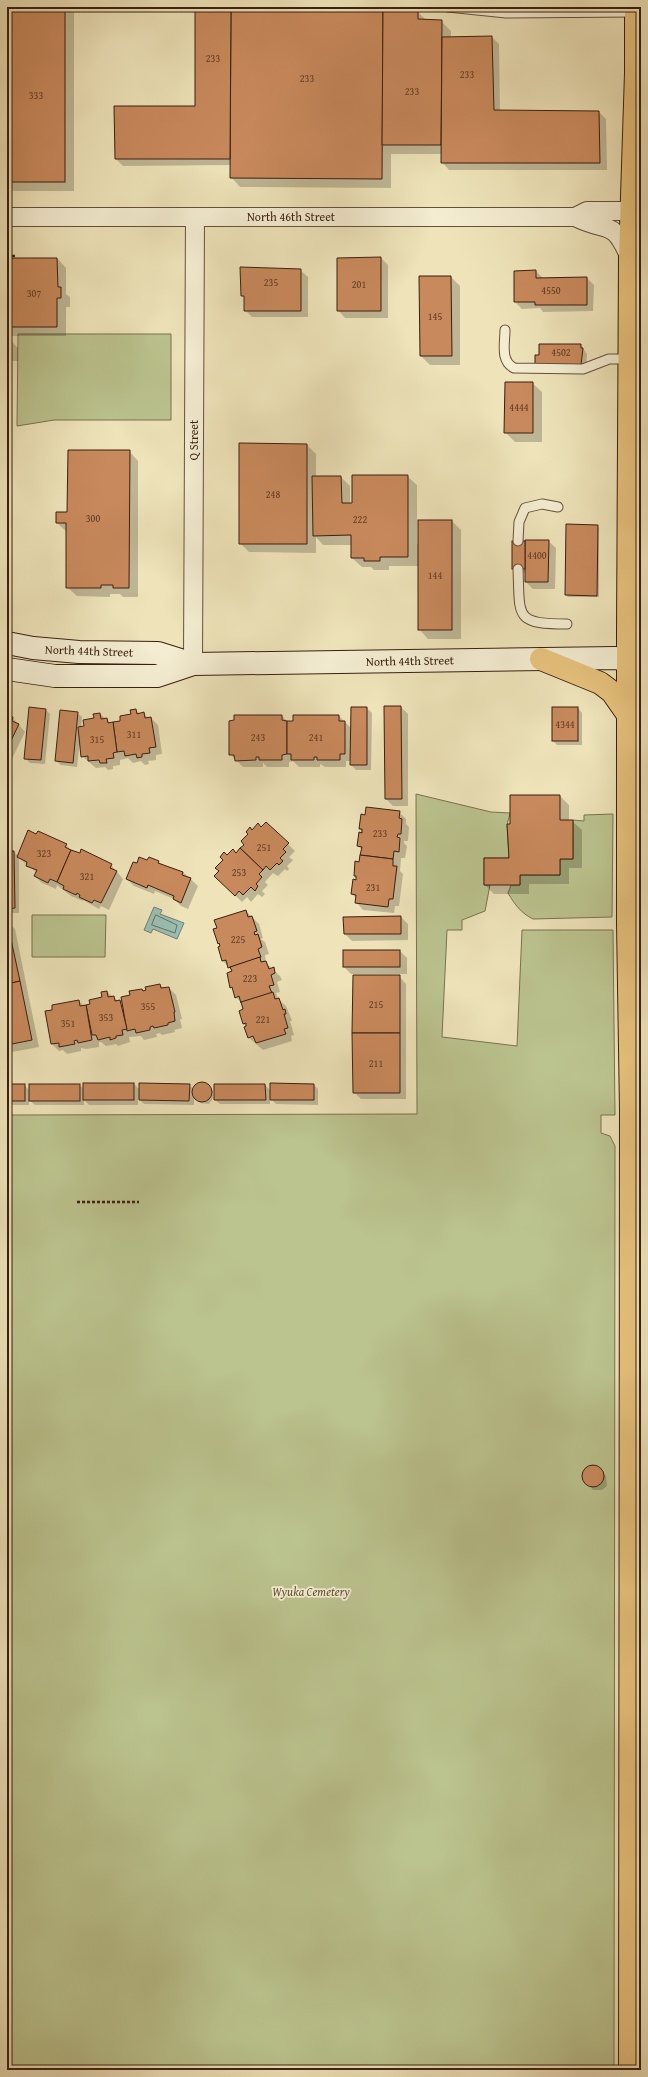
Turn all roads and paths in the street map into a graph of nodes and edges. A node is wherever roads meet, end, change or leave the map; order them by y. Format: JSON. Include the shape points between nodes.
{"nodes":[{"id":1,"x":448,"y":7,"type":"edge"},
{"id":2,"x":636,"y":9,"type":"edge"},
{"id":3,"x":636,"y":73,"type":"junction"},
{"id":4,"x":641,"y":97,"type":"edge"},
{"id":5,"x":7,"y":217,"type":"edge"},
{"id":6,"x":195,"y":217,"type":"junction"},
{"id":7,"x":575,"y":217,"type":"junction"},
{"id":8,"x":636,"y":218,"type":"edge"},
{"id":9,"x":7,"y":256,"type":"edge"},
{"id":10,"x":17,"y":256,"type":"dead end"},
{"id":11,"x":630,"y":258,"type":"junction"},
{"id":12,"x":505,"y":330,"type":"dead end"},
{"id":13,"x":630,"y":359,"type":"junction"},
{"id":14,"x":558,"y":507,"type":"dead end"},
{"id":15,"x":518,"y":541,"type":"dead end"},
{"id":16,"x":518,"y":569,"type":"dead end"},
{"id":17,"x":567,"y":624,"type":"dead end"},
{"id":18,"x":7,"y":643,"type":"edge"},
{"id":19,"x":541,"y":659,"type":"junction"},
{"id":20,"x":634,"y":660,"type":"edge"},
{"id":21,"x":193,"y":664,"type":"junction"},
{"id":22,"x":7,"y":669,"type":"edge"},
{"id":23,"x":628,"y":715,"type":"junction"},
{"id":24,"x":636,"y":1111,"type":"edge"},
{"id":25,"x":77,"y":1202,"type":"dead end"},
{"id":26,"x":139,"y":1202,"type":"dead end"},
{"id":27,"x":635,"y":1560,"type":"edge"},
{"id":28,"x":630,"y":2070,"type":"edge"}],
"edges":[{"from":1,"to":2,"type":"lane","via":[[506,13]]},
{"from":2,"to":3,"type":"main road"},
{"from":3,"to":4,"type":"main road"},
{"from":3,"to":8,"type":"main road"},
{"from":5,"to":6,"type":"street","name":"North 46th Street"},
{"from":6,"to":7,"type":"street","name":"North 46th Street"},
{"from":6,"to":21,"type":"street","name":"Q Street"},
{"from":7,"to":8,"type":"street","name":"North 46th Street","via":[[587,211]]},
{"from":7,"to":11,"type":"street","name":"North 46th Street","via":[[611,228],[616,232]]},
{"from":8,"to":11,"type":"main road"},
{"from":9,"to":10,"type":"path"},
{"from":11,"to":13,"type":"main road"},
{"from":12,"to":13,"type":"lane","via":[[504,359],[514,368],[583,369],[609,359]]},
{"from":13,"to":20,"type":"main road"},
{"from":14,"to":15,"type":"lane","via":[[542,504],[525,508],[519,522]]},
{"from":16,"to":17,"type":"lane","via":[[520,610],[528,620],[540,624]]},
{"from":18,"to":21,"type":"main road","name":"North 44th Street","via":[[80,652],[158,652]]},
{"from":19,"to":20,"type":"main road","name":"North 44th Street"},
{"from":19,"to":21,"type":"main road","name":"North 44th Street"},
{"from":19,"to":23,"type":"main road","via":[[600,683],[612,692]]},
{"from":20,"to":23,"type":"main road"},
{"from":21,"to":22,"type":"main road","name":"North 44th Street","via":[[157,676],[55,676]]},
{"from":23,"to":24,"type":"main road"},
{"from":24,"to":27,"type":"main road"},
{"from":25,"to":26,"type":"path"},
{"from":27,"to":28,"type":"main road"}]}
